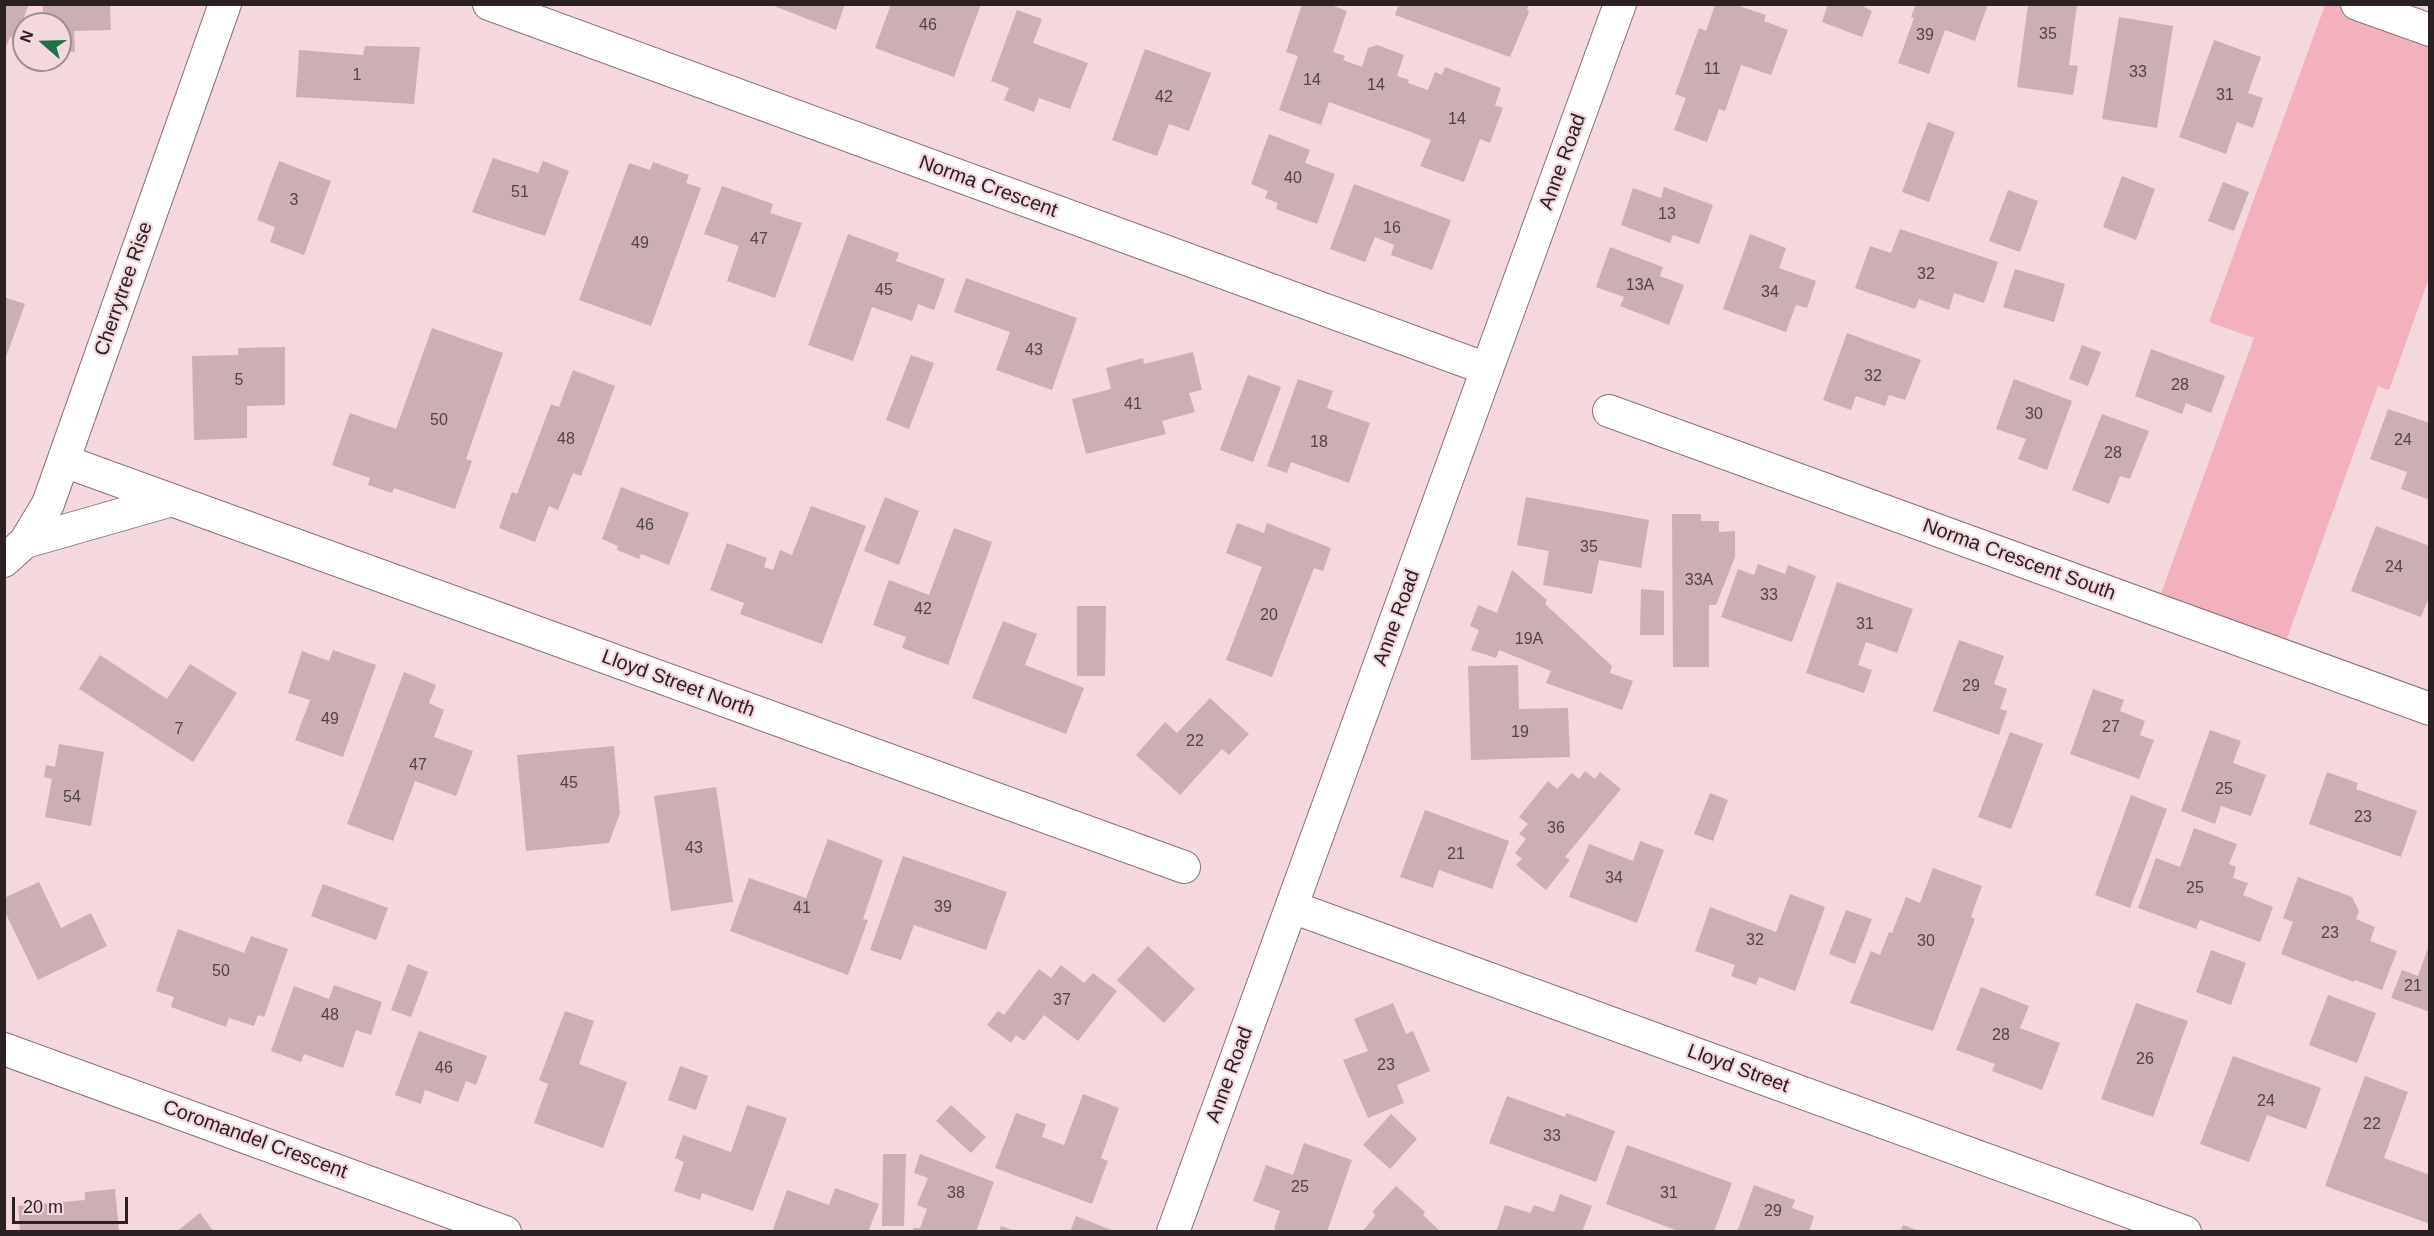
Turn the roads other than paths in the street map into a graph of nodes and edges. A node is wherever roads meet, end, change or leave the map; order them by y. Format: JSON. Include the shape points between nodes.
{"nodes":[{"id":1,"x":225,"y":4,"type":"edge"},
{"id":2,"x":489,"y":4,"type":"edge"},
{"id":3,"x":1620,"y":4,"type":"edge"},
{"id":4,"x":2357,"y":4,"type":"edge"},
{"id":5,"x":2430,"y":30,"type":"edge"},
{"id":6,"x":1487,"y":369,"type":"junction"},
{"id":7,"x":1609,"y":411,"type":"dead end"},
{"id":8,"x":64,"y":460,"type":"junction"},
{"id":9,"x":171,"y":500,"type":"junction"},
{"id":10,"x":15,"y":552,"type":"edge"},
{"id":11,"x":2430,"y":709,"type":"edge"},
{"id":12,"x":1184,"y":867,"type":"dead end"},
{"id":13,"x":1292,"y":907,"type":"junction"},
{"id":14,"x":4,"y":1049,"type":"edge"},
{"id":15,"x":505,"y":1232,"type":"edge"},
{"id":16,"x":1173,"y":1232,"type":"edge"},
{"id":17,"x":2185,"y":1232,"type":"edge"}],
"edges":[{"from":1,"to":8,"type":"street","name":"Cherrytree Rise"},
{"from":2,"to":6,"type":"street","name":"Norma Crescent"},
{"from":3,"to":6,"type":"street","name":"Anne Road"},
{"from":4,"to":5,"type":"street"},
{"from":6,"to":13,"type":"street","name":"Anne Road"},
{"from":7,"to":11,"type":"street","name":"Norma Crescent South"},
{"from":8,"to":9,"type":"street","name":"Lloyd Street North"},
{"from":8,"to":10,"type":"street","name":"Cherrytree Rise","via":[[48,504]]},
{"from":9,"to":10,"type":"street"},
{"from":9,"to":12,"type":"street","name":"Lloyd Street North"},
{"from":13,"to":16,"type":"street","name":"Anne Road"},
{"from":13,"to":17,"type":"street","name":"Lloyd Street"},
{"from":14,"to":15,"type":"street","name":"Coromandel Crescent"}]}
